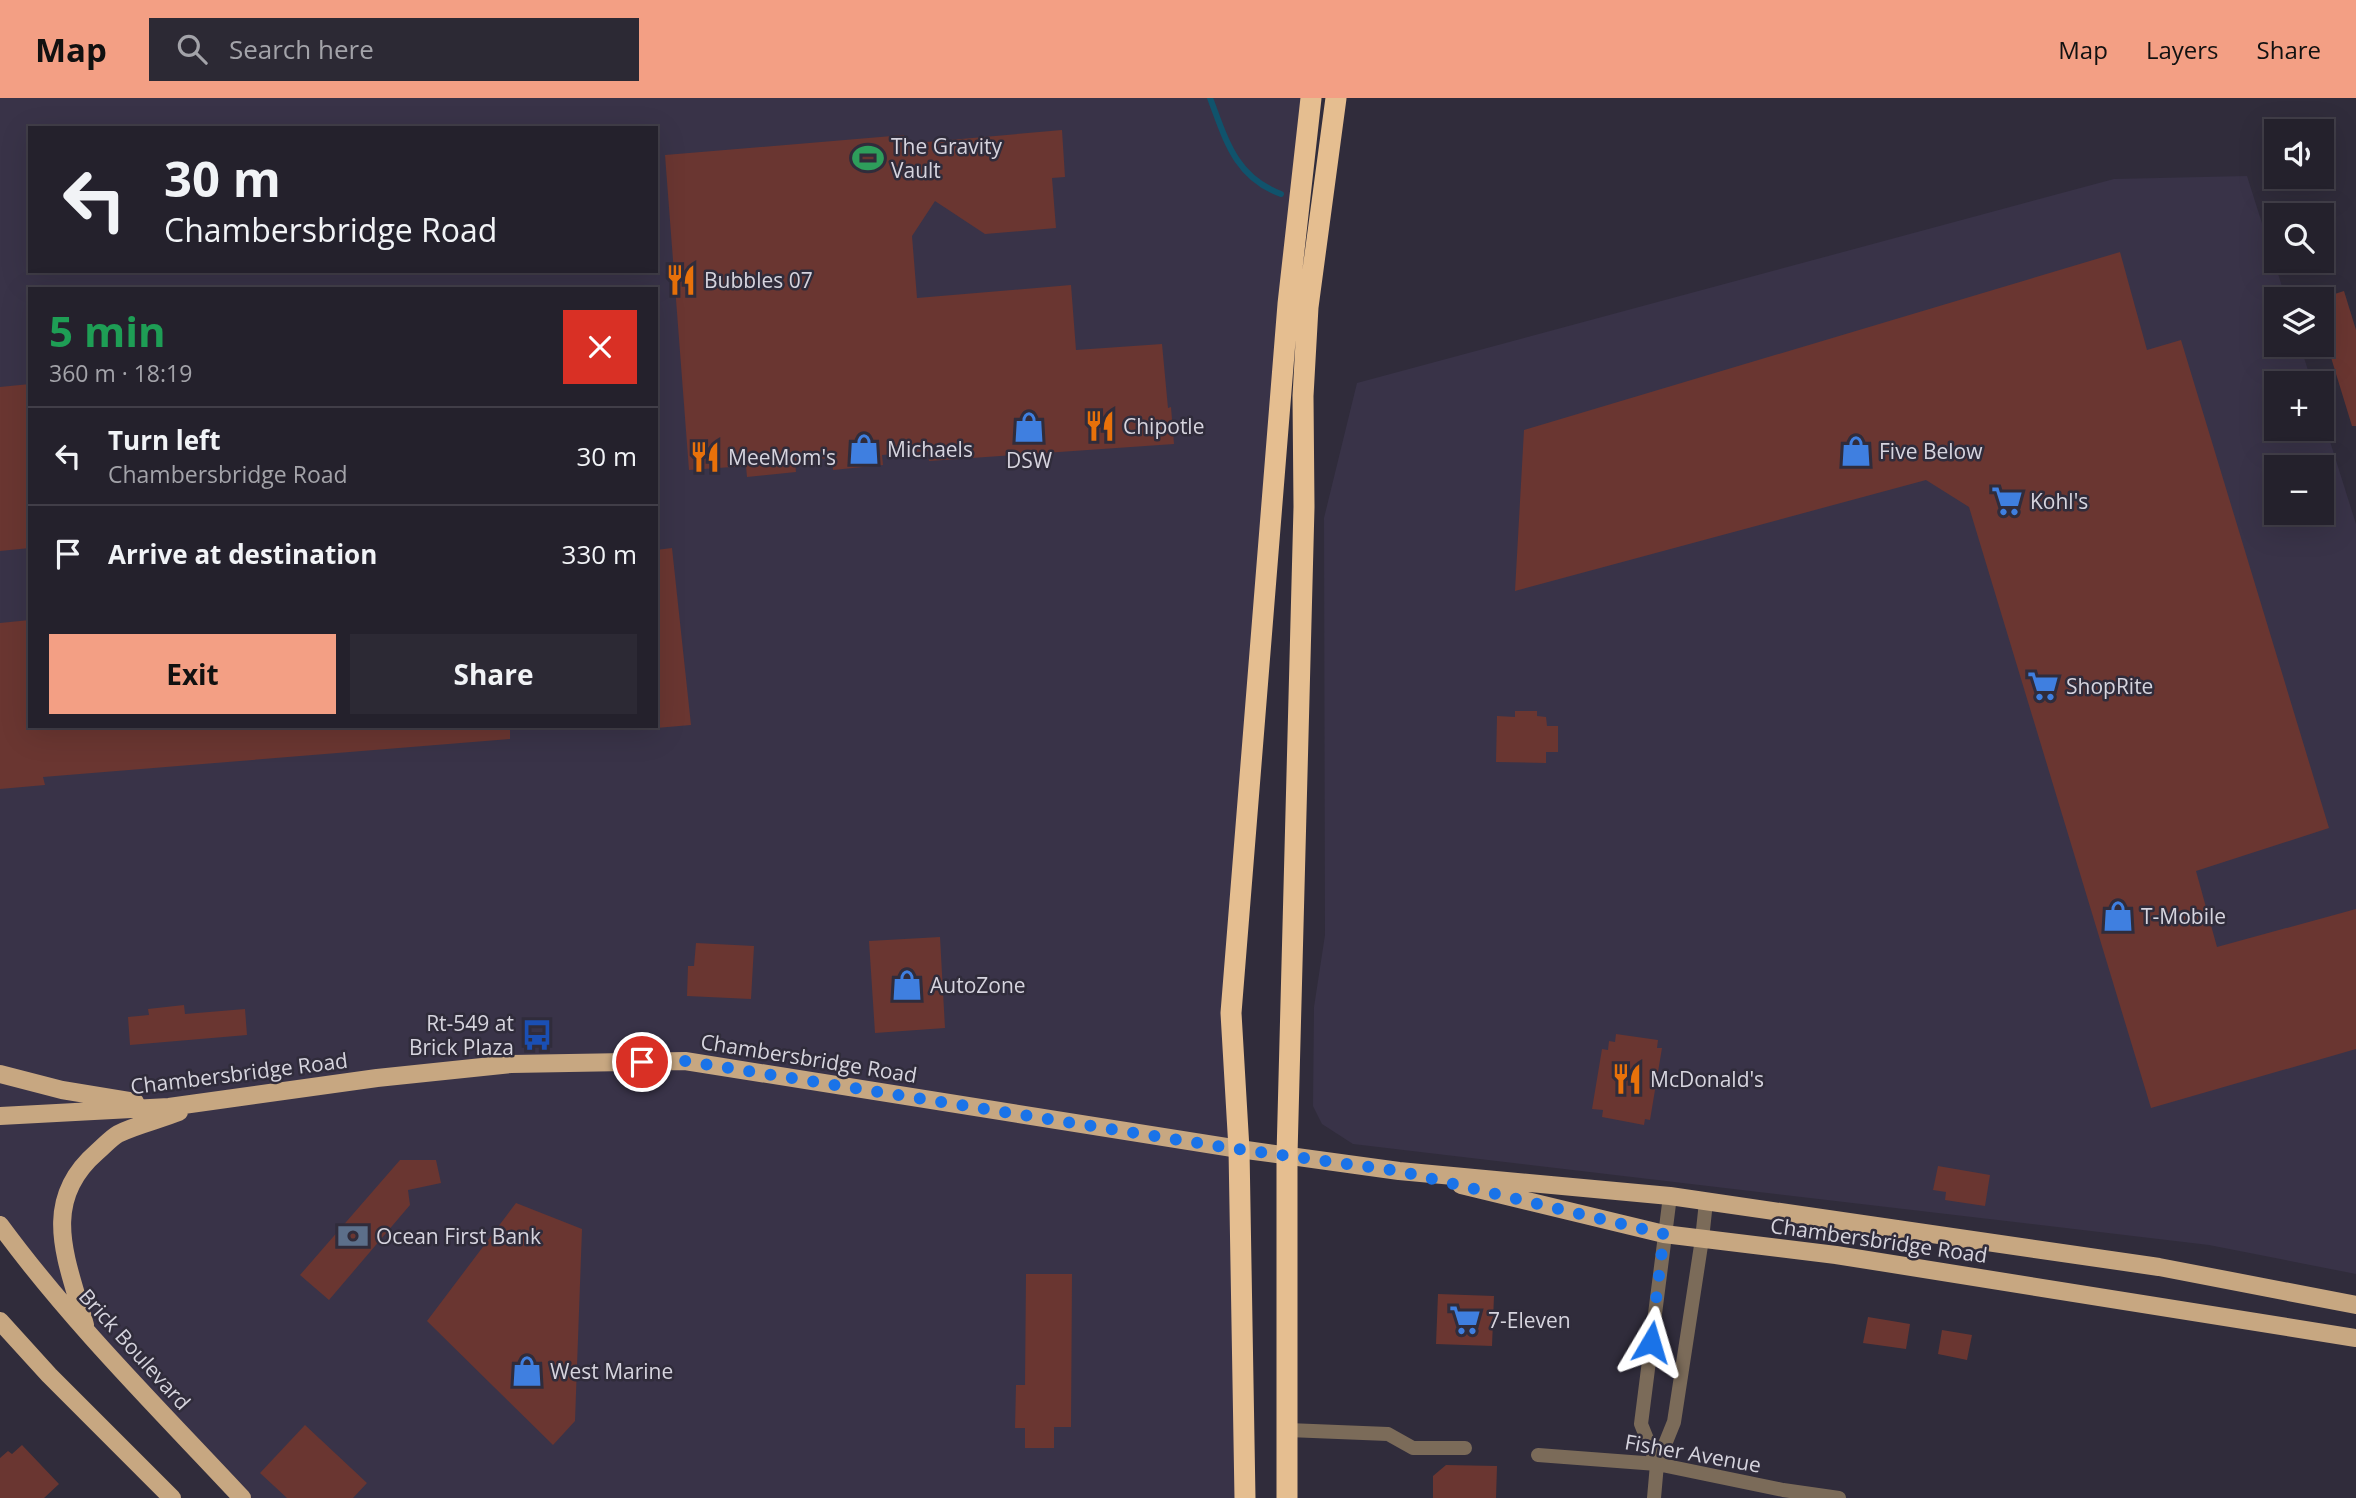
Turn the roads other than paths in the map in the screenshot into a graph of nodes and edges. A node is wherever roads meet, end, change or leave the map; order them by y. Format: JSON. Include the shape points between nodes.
{"nodes":[{"id":1,"x":1311,"y":98,"type":"edge"},
{"id":2,"x":1335,"y":98,"type":"edge"},
{"id":3,"x":0,"y":1074,"type":"edge"},
{"id":4,"x":208,"y":1102,"type":"junction"},
{"id":5,"x":169,"y":1107,"type":"junction"},
{"id":6,"x":0,"y":1116,"type":"edge"},
{"id":7,"x":1240,"y":1149,"type":"junction"},
{"id":8,"x":1287,"y":1155,"type":"junction"},
{"id":9,"x":1399,"y":1171,"type":"junction"},
{"id":10,"x":1670,"y":1196,"type":"junction"},
{"id":11,"x":1706,"y":1202,"type":"junction"},
{"id":12,"x":0,"y":1225,"type":"edge"},
{"id":13,"x":1664,"y":1234,"type":"junction"},
{"id":14,"x":1702,"y":1239,"type":"junction"},
{"id":15,"x":2356,"y":1305,"type":"edge"},
{"id":16,"x":0,"y":1321,"type":"edge"},
{"id":17,"x":87,"y":1332,"type":"junction"},
{"id":18,"x":0,"y":1335,"type":"edge"},
{"id":19,"x":2356,"y":1338,"type":"edge"},
{"id":20,"x":49,"y":1375,"type":"junction"},
{"id":21,"x":1288,"y":1430,"type":"junction"},
{"id":22,"x":1465,"y":1448,"type":"dead end"},
{"id":23,"x":1538,"y":1455,"type":"dead end"},
{"id":24,"x":1657,"y":1464,"type":"junction"},
{"id":25,"x":172,"y":1498,"type":"edge"},
{"id":26,"x":242,"y":1498,"type":"edge"},
{"id":27,"x":1245,"y":1498,"type":"edge"},
{"id":28,"x":1287,"y":1498,"type":"edge"},
{"id":29,"x":1654,"y":1498,"type":"edge"},
{"id":30,"x":1839,"y":1498,"type":"edge"}],
"edges":[{"from":1,"to":7,"type":"highway","via":[[1287,318],[1231,1013]]},
{"from":2,"to":8,"type":"highway","via":[[1308,307],[1303,396]]},
{"from":3,"to":5,"type":"main road","via":[[62,1090]]},
{"from":4,"to":5,"type":"main road","name":"Chambersbridge Road"},
{"from":4,"to":7,"type":"main road","name":"Chambersbridge Road","via":[[511,1065],[685,1061]]},
{"from":4,"to":17,"type":"main road","via":[[117,1135],[86,1161],[73,1179],[61,1211],[62,1239]]},
{"from":5,"to":6,"type":"main road","name":"Chambersbridge Road"},
{"from":7,"to":8,"type":"main road","name":"Chambersbridge Road"},
{"from":7,"to":27,"type":"highway"},
{"from":8,"to":9,"type":"main road","name":"Chambersbridge Road"},
{"from":8,"to":21,"type":"highway"},
{"from":9,"to":10,"type":"main road","name":"Chambersbridge Road"},
{"from":9,"to":13,"type":"main road","name":"Chambersbridge Road"},
{"from":10,"to":11,"type":"main road","name":"Chambersbridge Road"},
{"from":10,"to":13,"type":"street"},
{"from":11,"to":14,"type":"street"},
{"from":11,"to":15,"type":"main road","name":"Chambersbridge Road","via":[[2159,1268]]},
{"from":12,"to":17,"type":"main road","name":"Brick Boulevard"},
{"from":13,"to":14,"type":"main road","name":"Chambersbridge Road"},
{"from":13,"to":24,"type":"street","via":[[1641,1424]]},
{"from":14,"to":19,"type":"main road","name":"Chambersbridge Road","via":[[1836,1255]]},
{"from":14,"to":24,"type":"street","via":[[1674,1422]]},
{"from":16,"to":20,"type":"main road"},
{"from":17,"to":26,"type":"main road","name":"Brick Boulevard"},
{"from":18,"to":20,"type":"main road"},
{"from":20,"to":25,"type":"main road"},
{"from":21,"to":22,"type":"street","via":[[1388,1434],[1413,1448]]},
{"from":21,"to":28,"type":"highway"},
{"from":23,"to":24,"type":"street","name":"Fisher Avenue"},
{"from":24,"to":29,"type":"street"},
{"from":24,"to":30,"type":"street","name":"Fisher Avenue"}]}
